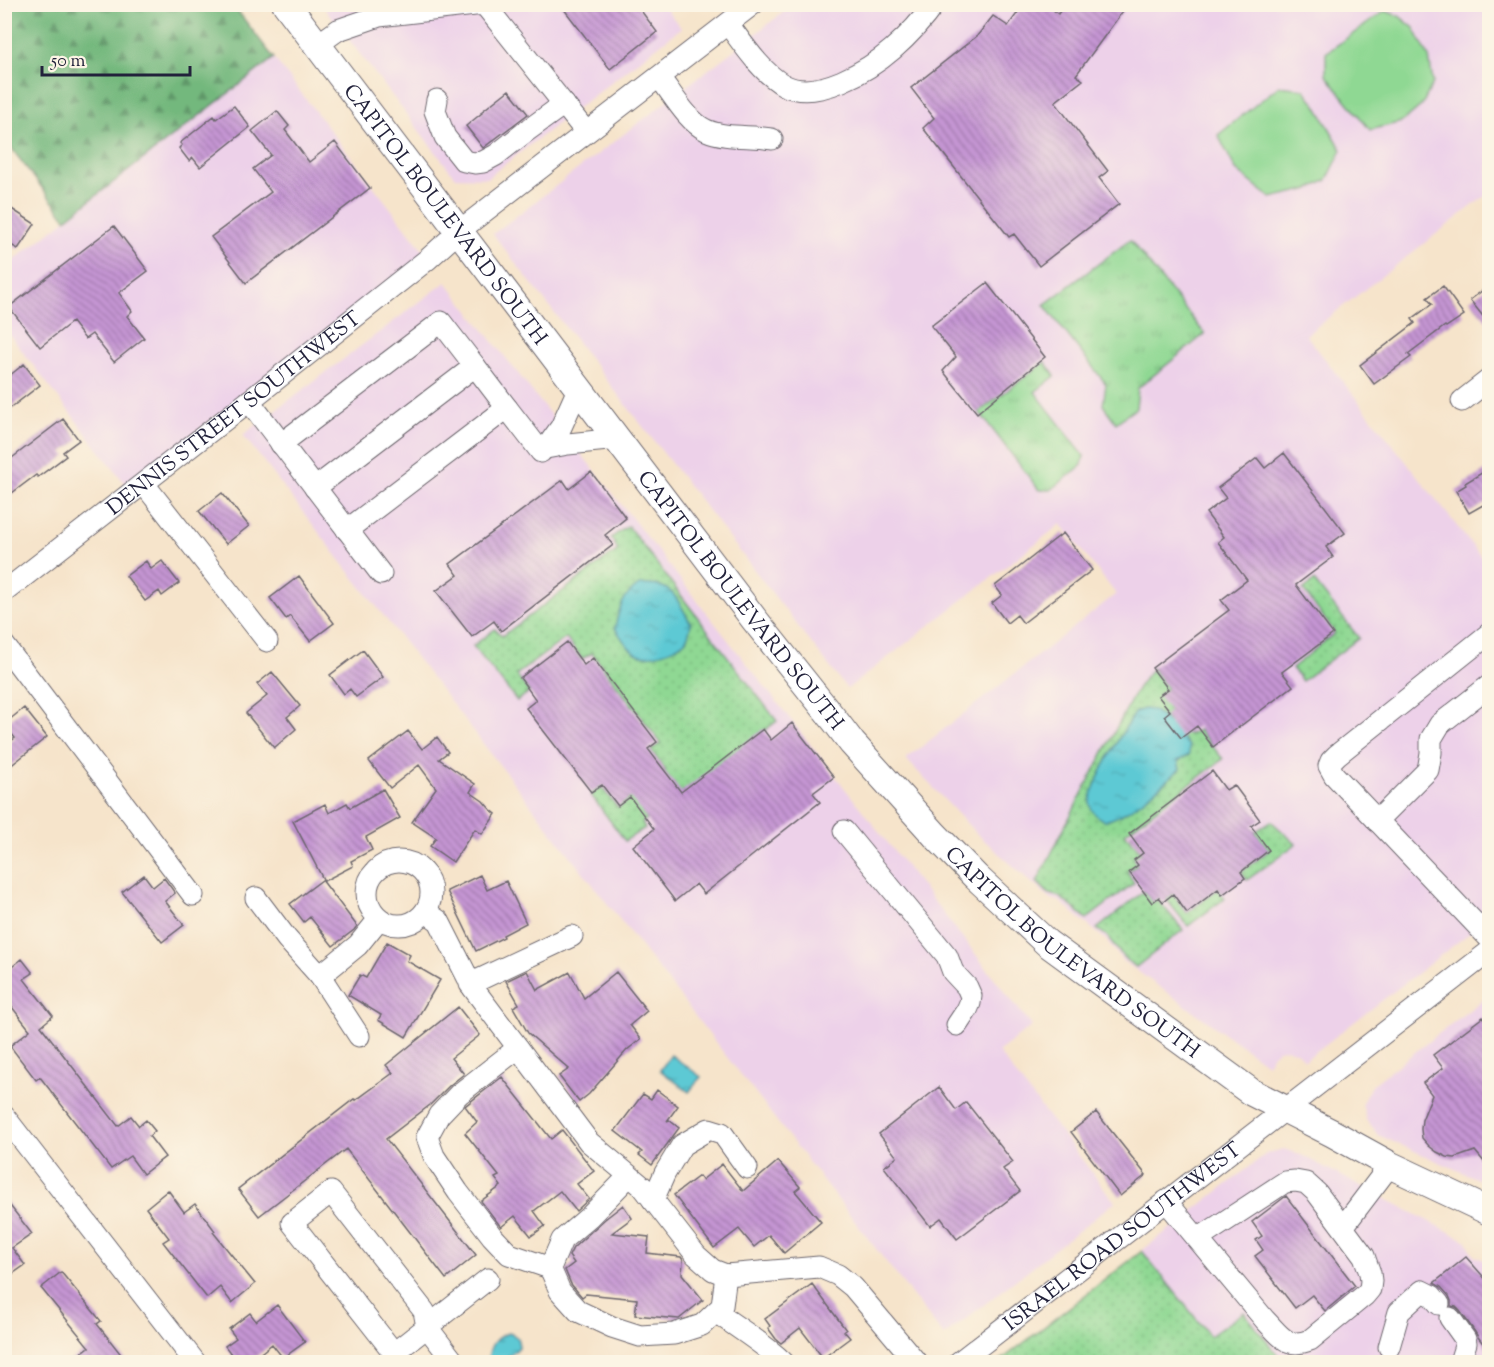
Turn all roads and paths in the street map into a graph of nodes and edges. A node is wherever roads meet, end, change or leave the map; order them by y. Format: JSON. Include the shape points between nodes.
{"nodes":[{"id":1,"x":286,"y":4,"type":"edge"},
{"id":2,"x":753,"y":4,"type":"edge"},
{"id":3,"x":934,"y":4,"type":"edge"},
{"id":4,"x":728,"y":24,"type":"junction"},
{"id":5,"x":317,"y":45,"type":"junction"},
{"id":6,"x":659,"y":77,"type":"junction"},
{"id":7,"x":437,"y":100,"type":"dead end"},
{"id":8,"x":564,"y":104,"type":"junction"},
{"id":9,"x":586,"y":132,"type":"junction"},
{"id":10,"x":772,"y":139,"type":"dead end"},
{"id":11,"x":459,"y":231,"type":"junction"},
{"id":12,"x":475,"y":366,"type":"junction"},
{"id":13,"x":1490,"y":379,"type":"edge"},
{"id":14,"x":579,"y":387,"type":"junction"},
{"id":15,"x":1462,"y":400,"type":"dead end"},
{"id":16,"x":249,"y":401,"type":"junction"},
{"id":17,"x":507,"y":408,"type":"junction"},
{"id":18,"x":618,"y":439,"type":"junction"},
{"id":19,"x":281,"y":444,"type":"junction"},
{"id":20,"x":541,"y":452,"type":"dead end"},
{"id":21,"x":144,"y":484,"type":"junction"},
{"id":22,"x":315,"y":488,"type":"junction"},
{"id":23,"x":347,"y":530,"type":"junction"},
{"id":24,"x":381,"y":574,"type":"dead end"},
{"id":25,"x":4,"y":592,"type":"edge"},
{"id":26,"x":1487,"y":634,"type":"edge"},
{"id":27,"x":267,"y":641,"type":"dead end"},
{"id":28,"x":4,"y":645,"type":"edge"},
{"id":29,"x":1490,"y":685,"type":"edge"},
{"id":30,"x":1377,"y":820,"type":"junction"},
{"id":31,"x":844,"y":831,"type":"dead end"},
{"id":32,"x":194,"y":895,"type":"dead end"},
{"id":33,"x":256,"y":898,"type":"dead end"},
{"id":34,"x":426,"y":912,"type":"junction"},
{"id":35,"x":379,"y":919,"type":"junction"},
{"id":36,"x":572,"y":936,"type":"dead end"},
{"id":37,"x":1490,"y":939,"type":"edge"},
{"id":38,"x":1490,"y":951,"type":"edge"},
{"id":39,"x":321,"y":976,"type":"junction"},
{"id":40,"x":470,"y":984,"type":"junction"},
{"id":41,"x":957,"y":1025,"type":"dead end"},
{"id":42,"x":359,"y":1036,"type":"dead end"},
{"id":43,"x":518,"y":1048,"type":"junction"},
{"id":44,"x":1284,"y":1109,"type":"junction"},
{"id":45,"x":4,"y":1116,"type":"edge"},
{"id":46,"x":1390,"y":1165,"type":"junction"},
{"id":47,"x":747,"y":1168,"type":"dead end"},
{"id":48,"x":629,"y":1176,"type":"junction"},
{"id":49,"x":653,"y":1200,"type":"junction"},
{"id":50,"x":1166,"y":1201,"type":"junction"},
{"id":51,"x":1490,"y":1212,"type":"edge"},
{"id":52,"x":1343,"y":1227,"type":"junction"},
{"id":53,"x":1198,"y":1239,"type":"junction"},
{"id":54,"x":550,"y":1268,"type":"junction"},
{"id":55,"x":726,"y":1275,"type":"junction"},
{"id":56,"x":488,"y":1279,"type":"dead end"},
{"id":57,"x":716,"y":1312,"type":"junction"},
{"id":58,"x":427,"y":1327,"type":"junction"},
{"id":59,"x":1389,"y":1347,"type":"dead end"},
{"id":60,"x":195,"y":1362,"type":"edge"},
{"id":61,"x":454,"y":1362,"type":"edge"},
{"id":62,"x":783,"y":1362,"type":"edge"},
{"id":63,"x":916,"y":1362,"type":"edge"},
{"id":64,"x":958,"y":1362,"type":"edge"},
{"id":65,"x":1460,"y":1362,"type":"edge"}],
"edges":[{"from":1,"to":5,"type":"main road","name":"CAPITOL BOULEVARD SOUTH"},
{"from":2,"to":4,"type":"street","name":"DENNIS STREET SOUTHWEST"},
{"from":3,"to":4,"type":"street","via":[[893,50],[849,78],[809,91],[785,86],[767,71]]},
{"from":4,"to":6,"type":"street","name":"DENNIS STREET SOUTHWEST"},
{"from":5,"to":8,"type":"street","via":[[338,30],[379,16],[484,4]]},
{"from":5,"to":11,"type":"main road","name":"CAPITOL BOULEVARD SOUTH"},
{"from":6,"to":9,"type":"street","name":"DENNIS STREET SOUTHWEST"},
{"from":6,"to":10,"type":"street","via":[[689,116],[707,130]]},
{"from":7,"to":8,"type":"street","via":[[435,111],[445,137],[469,163],[483,162],[496,155]]},
{"from":8,"to":9,"type":"street"},
{"from":9,"to":11,"type":"street","name":"DENNIS STREET SOUTHWEST"},
{"from":11,"to":14,"type":"main road","name":"CAPITOL BOULEVARD SOUTH"},
{"from":11,"to":16,"type":"street","name":"DENNIS STREET SOUTHWEST"},
{"from":12,"to":17,"type":"street"},
{"from":12,"to":19,"type":"street","via":[[441,322]]},
{"from":12,"to":22,"type":"street"},
{"from":13,"to":15,"type":"street"},
{"from":14,"to":18,"type":"main road","name":"CAPITOL BOULEVARD SOUTH"},
{"from":14,"to":18,"type":"street","via":[[561,428],[546,448]]},
{"from":16,"to":19,"type":"street"},
{"from":16,"to":21,"type":"street","name":"DENNIS STREET SOUTHWEST"},
{"from":17,"to":20,"type":"street"},
{"from":17,"to":23,"type":"street"},
{"from":18,"to":44,"type":"main road","name":"CAPITOL BOULEVARD SOUTH","via":[[852,743],[935,836],[1047,943],[1251,1092]]},
{"from":19,"to":22,"type":"street"},
{"from":21,"to":25,"type":"street","name":"DENNIS STREET SOUTHWEST"},
{"from":21,"to":27,"type":"street"},
{"from":22,"to":23,"type":"street"},
{"from":23,"to":24,"type":"street"},
{"from":26,"to":30,"type":"street","via":[[1331,761],[1329,766],[1334,775]]},
{"from":28,"to":32,"type":"street"},
{"from":29,"to":30,"type":"street","via":[[1440,724],[1431,739],[1428,770]]},
{"from":30,"to":37,"type":"street"},
{"from":31,"to":41,"type":"street","via":[[947,956],[953,972],[967,987],[970,1003]]},
{"from":33,"to":39,"type":"street"},
{"from":34,"to":35,"type":"street","via":[[409,924],[398,926]]},
{"from":34,"to":35,"type":"street","via":[[430,902],[429,880],[414,864],[393,861],[374,872],[366,891],[371,911]]},
{"from":34,"to":40,"type":"street","via":[[439,921]]},
{"from":35,"to":39,"type":"street","via":[[358,945]]},
{"from":36,"to":40,"type":"street"},
{"from":38,"to":44,"type":"street","name":"ISRAEL ROAD SOUTHWEST"},
{"from":39,"to":42,"type":"street"},
{"from":40,"to":43,"type":"street"},
{"from":43,"to":48,"type":"street","via":[[588,1142]]},
{"from":43,"to":54,"type":"street","via":[[459,1094],[439,1115],[427,1137],[434,1156],[492,1236],[509,1254]]},
{"from":44,"to":46,"type":"main road","name":"CAPITOL BOULEVARD SOUTH"},
{"from":44,"to":50,"type":"street","name":"ISRAEL ROAD SOUTHWEST"},
{"from":45,"to":60,"type":"street"},
{"from":46,"to":51,"type":"main road","name":"CAPITOL BOULEVARD SOUTH"},
{"from":46,"to":52,"type":"street"},
{"from":47,"to":49,"type":"street","via":[[722,1133],[708,1129],[682,1145]]},
{"from":48,"to":49,"type":"street"},
{"from":48,"to":54,"type":"street","via":[[562,1240]]},
{"from":49,"to":55,"type":"street","via":[[696,1255],[713,1270]]},
{"from":50,"to":53,"type":"street"},
{"from":50,"to":64,"type":"street","name":"ISRAEL ROAD SOUTHWEST"},
{"from":52,"to":53,"type":"street","via":[[1317,1193],[1295,1181],[1274,1188]]},
{"from":52,"to":53,"type":"street","via":[[1364,1256],[1370,1288],[1310,1340],[1300,1344],[1282,1338]]},
{"from":54,"to":57,"type":"street","via":[[560,1291],[578,1311],[640,1336],[674,1334],[702,1325]]},
{"from":55,"to":57,"type":"street","via":[[722,1306]]},
{"from":55,"to":63,"type":"street","via":[[819,1267],[838,1275],[853,1287]]},
{"from":56,"to":58,"type":"street"},
{"from":57,"to":62,"type":"street"},
{"from":58,"to":58,"type":"street","via":[[424,1311],[331,1192],[292,1223],[394,1353]]},
{"from":58,"to":61,"type":"street"},
{"from":59,"to":65,"type":"street","via":[[1399,1312],[1422,1292],[1432,1296],[1464,1339]]}]}
